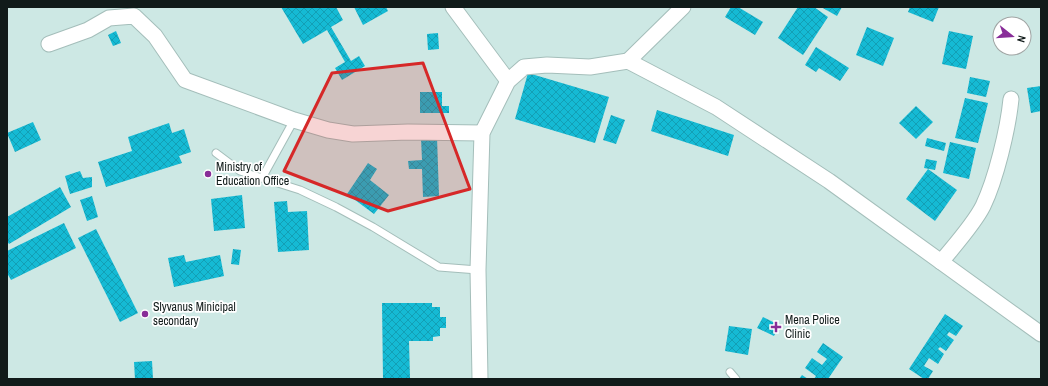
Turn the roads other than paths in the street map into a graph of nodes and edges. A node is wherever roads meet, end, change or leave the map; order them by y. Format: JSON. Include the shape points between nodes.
{"nodes":[{"id":1,"x":453,"y":7,"type":"edge"},
{"id":2,"x":684,"y":7,"type":"edge"},
{"id":3,"x":49,"y":44,"type":"dead end"},
{"id":4,"x":628,"y":61,"type":"junction"},
{"id":5,"x":508,"y":81,"type":"junction"},
{"id":6,"x":1011,"y":99,"type":"dead end"},
{"id":7,"x":294,"y":120,"type":"junction"},
{"id":8,"x":482,"y":133,"type":"junction"},
{"id":9,"x":216,"y":153,"type":"dead end"},
{"id":10,"x":262,"y":178,"type":"junction"},
{"id":11,"x":941,"y":262,"type":"junction"},
{"id":12,"x":478,"y":270,"type":"junction"},
{"id":13,"x":1041,"y":334,"type":"edge"},
{"id":14,"x":730,"y":372,"type":"dead end"},
{"id":15,"x":480,"y":379,"type":"edge"},
{"id":16,"x":736,"y":379,"type":"edge"}],
"edges":[{"from":1,"to":5,"type":"street"},
{"from":2,"to":4,"type":"street"},
{"from":3,"to":7,"type":"street","via":[[88,30],[109,18],[134,16],[155,36],[185,80]]},
{"from":4,"to":5,"type":"street","via":[[590,67],[524,67]]},
{"from":4,"to":11,"type":"street","via":[[716,107],[829,181]]},
{"from":5,"to":8,"type":"street"},
{"from":6,"to":11,"type":"street","via":[[1008,124],[983,207]]},
{"from":7,"to":8,"type":"street","via":[[353,134]]},
{"from":7,"to":10,"type":"lane"},
{"from":8,"to":12,"type":"street"},
{"from":9,"to":10,"type":"lane","via":[[240,171]]},
{"from":10,"to":12,"type":"lane","via":[[300,190],[336,207],[373,226],[439,267]]},
{"from":11,"to":13,"type":"street"},
{"from":12,"to":15,"type":"street"},
{"from":14,"to":16,"type":"lane"}]}
